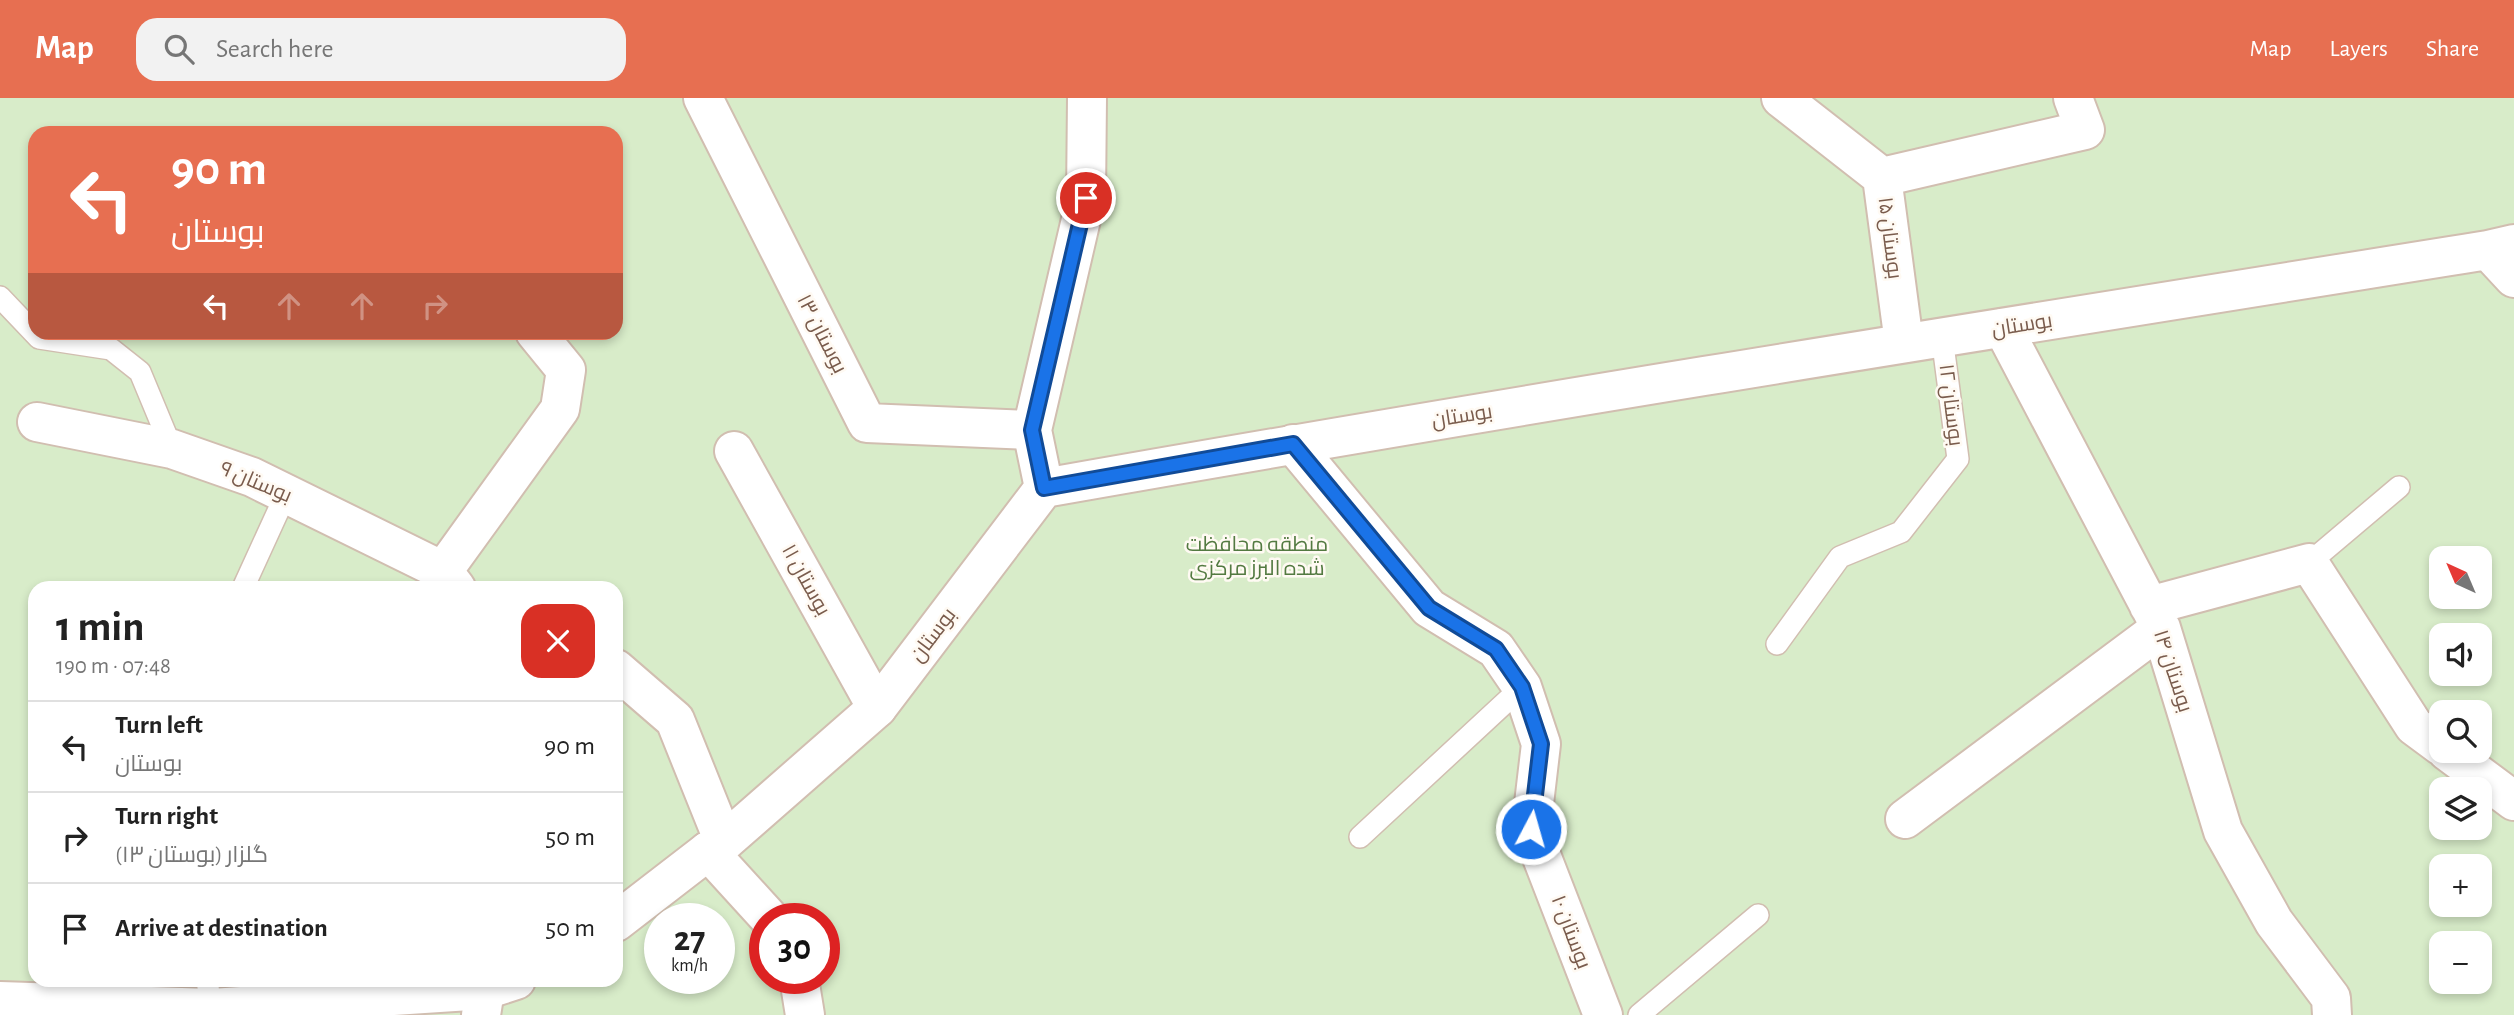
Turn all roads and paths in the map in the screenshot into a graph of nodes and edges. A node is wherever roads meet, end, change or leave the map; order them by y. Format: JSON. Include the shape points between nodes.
{"nodes":[{"id":1,"x":703,"y":98,"type":"edge"},
{"id":2,"x":1087,"y":98,"type":"edge"},
{"id":3,"x":1781,"y":98,"type":"edge"},
{"id":4,"x":2073,"y":98,"type":"edge"},
{"id":5,"x":1882,"y":177,"type":"junction"},
{"id":6,"x":2501,"y":247,"type":"edge"},
{"id":7,"x":2514,"y":278,"type":"edge"},
{"id":8,"x":0,"y":297,"type":"edge"},
{"id":9,"x":28,"y":327,"type":"edge"},
{"id":10,"x":2003,"y":328,"type":"junction"},
{"id":11,"x":1942,"y":337,"type":"junction"},
{"id":12,"x":51,"y":340,"type":"edge"},
{"id":13,"x":542,"y":340,"type":"edge"},
{"id":14,"x":1904,"y":343,"type":"junction"},
{"id":15,"x":37,"y":422,"type":"dead end"},
{"id":16,"x":1032,"y":430,"type":"junction"},
{"id":17,"x":1293,"y":444,"type":"junction"},
{"id":18,"x":172,"y":449,"type":"junction"},
{"id":19,"x":734,"y":451,"type":"dead end"},
{"id":20,"x":2399,"y":487,"type":"dead end"},
{"id":21,"x":1044,"y":488,"type":"junction"},
{"id":22,"x":286,"y":494,"type":"junction"},
{"id":23,"x":2309,"y":563,"type":"junction"},
{"id":24,"x":449,"y":580,"type":"edge"},
{"id":25,"x":246,"y":581,"type":"edge"},
{"id":26,"x":2155,"y":617,"type":"junction"},
{"id":27,"x":1777,"y":644,"type":"dead end"},
{"id":28,"x":623,"y":675,"type":"edge"},
{"id":29,"x":1522,"y":687,"type":"junction"},
{"id":30,"x":877,"y":708,"type":"junction"},
{"id":31,"x":2429,"y":737,"type":"edge"},
{"id":32,"x":2463,"y":763,"type":"edge"},
{"id":33,"x":2514,"y":802,"type":"edge"},
{"id":34,"x":1905,"y":819,"type":"dead end"},
{"id":35,"x":1360,"y":837,"type":"dead end"},
{"id":36,"x":716,"y":846,"type":"junction"},
{"id":37,"x":758,"y":903,"type":"edge"},
{"id":38,"x":1758,"y":915,"type":"dead end"},
{"id":39,"x":623,"y":917,"type":"edge"},
{"id":40,"x":394,"y":988,"type":"edge"},
{"id":41,"x":209,"y":994,"type":"edge"},
{"id":42,"x":802,"y":994,"type":"edge"},
{"id":43,"x":494,"y":995,"type":"edge"},
{"id":44,"x":0,"y":1001,"type":"edge"},
{"id":45,"x":805,"y":1015,"type":"edge"},
{"id":46,"x":1603,"y":1015,"type":"edge"},
{"id":47,"x":1639,"y":1015,"type":"edge"},
{"id":48,"x":2332,"y":1015,"type":"edge"}],
"edges":[{"from":1,"to":16,"type":"street","name":"بوستان ۱۳","via":[[867,423]]},
{"from":2,"to":16,"type":"street","via":[[1086,198]]},
{"from":3,"to":5,"type":"street","name":"بوستان ۱۵"},
{"from":4,"to":5,"type":"street","via":[[2085,130]]},
{"from":5,"to":14,"type":"street","name":"بوستان ۱۵"},
{"from":6,"to":7,"type":"street"},
{"from":6,"to":10,"type":"street","name":"بوستان"},
{"from":8,"to":9,"type":"lane"},
{"from":10,"to":11,"type":"street","name":"بوستان"},
{"from":10,"to":26,"type":"street","name":"بوستان ۱۴"},
{"from":11,"to":14,"type":"street","name":"بوستان"},
{"from":11,"to":27,"type":"lane","name":"بوستان ۱۲","via":[[1958,459],[1901,531],[1840,557]]},
{"from":12,"to":18,"type":"lane","via":[[111,349],[140,372]]},
{"from":13,"to":24,"type":"street","via":[[566,370],[560,409]]},
{"from":14,"to":17,"type":"street","name":"بوستان"},
{"from":15,"to":18,"type":"street","name":"بوستان ۹"},
{"from":16,"to":21,"type":"street"},
{"from":17,"to":21,"type":"street","name":"بوستان"},
{"from":17,"to":29,"type":"street","name":"بوستان ۱۰","via":[[1429,608],[1496,649]]},
{"from":18,"to":22,"type":"street","name":"بوستان ۹"},
{"from":19,"to":30,"type":"street","name":"بوستان ۱۱"},
{"from":20,"to":23,"type":"lane"},
{"from":21,"to":30,"type":"street","name":"بوستان"},
{"from":22,"to":24,"type":"street","name":"بوستان ۹"},
{"from":22,"to":25,"type":"lane"},
{"from":23,"to":26,"type":"street"},
{"from":23,"to":31,"type":"street","via":[[2414,726]]},
{"from":26,"to":34,"type":"street"},
{"from":26,"to":48,"type":"street","name":"بوستان ۱۴","via":[[2223,831],[2274,922],[2331,998]]},
{"from":28,"to":36,"type":"street","via":[[675,720]]},
{"from":29,"to":35,"type":"lane"},
{"from":29,"to":46,"type":"street","name":"بوستان ۱۰","via":[[1541,744],[1531,829]]},
{"from":30,"to":36,"type":"street","name":"بوستان"},
{"from":32,"to":33,"type":"street"},
{"from":36,"to":37,"type":"street"},
{"from":36,"to":39,"type":"street","name":"بوستان"},
{"from":38,"to":47,"type":"lane"},
{"from":40,"to":41,"type":"street"},
{"from":40,"to":43,"type":"street"},
{"from":41,"to":44,"type":"street"},
{"from":42,"to":45,"type":"street"}]}
